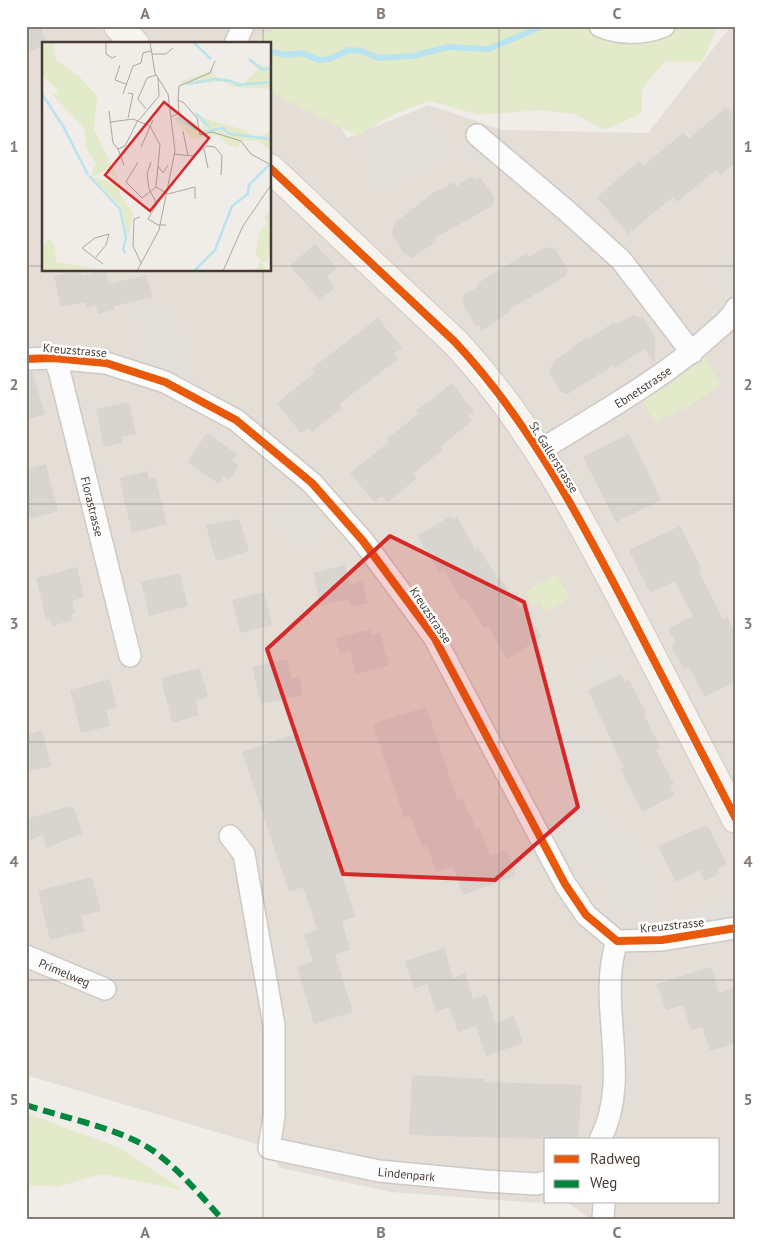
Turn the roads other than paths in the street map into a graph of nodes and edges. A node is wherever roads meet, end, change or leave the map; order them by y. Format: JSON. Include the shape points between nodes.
{"nodes":[{"id":1,"x":118,"y":26,"type":"edge"},
{"id":2,"x":243,"y":26,"type":"edge"},
{"id":3,"x":600,"y":26,"type":"edge"},
{"id":4,"x":664,"y":26,"type":"edge"},
{"id":5,"x":133,"y":42,"type":"edge"},
{"id":6,"x":235,"y":42,"type":"edge"},
{"id":7,"x":477,"y":135,"type":"dead end"},
{"id":8,"x":271,"y":169,"type":"edge"},
{"id":9,"x":736,"y":308,"type":"edge"},
{"id":10,"x":692,"y":353,"type":"junction"},
{"id":11,"x":53,"y":358,"type":"junction"},
{"id":12,"x":26,"y":359,"type":"edge"},
{"id":13,"x":539,"y":450,"type":"junction"},
{"id":14,"x":130,"y":656,"type":"dead end"},
{"id":15,"x":736,"y":819,"type":"edge"},
{"id":16,"x":230,"y":836,"type":"dead end"},
{"id":17,"x":736,"y":928,"type":"edge"},
{"id":18,"x":617,"y":941,"type":"junction"},
{"id":19,"x":26,"y":956,"type":"edge"},
{"id":20,"x":105,"y":989,"type":"dead end"},
{"id":21,"x":601,"y":1138,"type":"edge"},
{"id":22,"x":544,"y":1182,"type":"edge"},
{"id":23,"x":604,"y":1204,"type":"edge"},
{"id":24,"x":603,"y":1220,"type":"edge"}],
"edges":[{"from":1,"to":5,"type":"street"},
{"from":2,"to":6,"type":"street"},
{"from":3,"to":4,"type":"street","via":[[623,32],[647,33]]},
{"from":7,"to":10,"type":"street","via":[[621,260]]},
{"from":8,"to":13,"type":"street","name":"St. Gallerstrasse","via":[[455,342],[480,370]]},
{"from":9,"to":10,"type":"street","name":"Ebnetstrasse","via":[[732,317]]},
{"from":10,"to":13,"type":"street","name":"Ebnetstrasse"},
{"from":11,"to":12,"type":"street","name":"Kreuzstrasse"},
{"from":11,"to":14,"type":"street","name":"Florastrasse"},
{"from":11,"to":18,"type":"street","name":"Kreuzstrasse","via":[[106,363],[165,382],[236,420],[312,483],[363,541],[434,636],[565,884],[586,915]]},
{"from":13,"to":15,"type":"street","name":"St. Gallerstrasse","via":[[605,567]]},
{"from":16,"to":22,"type":"street","name":"Lindenpark","via":[[244,854],[274,1024],[274,1116],[269,1148],[379,1171],[485,1181]]},
{"from":17,"to":18,"type":"street","name":"Kreuzstrasse","via":[[656,940]]},
{"from":18,"to":21,"type":"street","via":[[611,962],[615,1078],[612,1103]]},
{"from":19,"to":20,"type":"street","name":"Primelweg"},
{"from":23,"to":24,"type":"street"}]}
